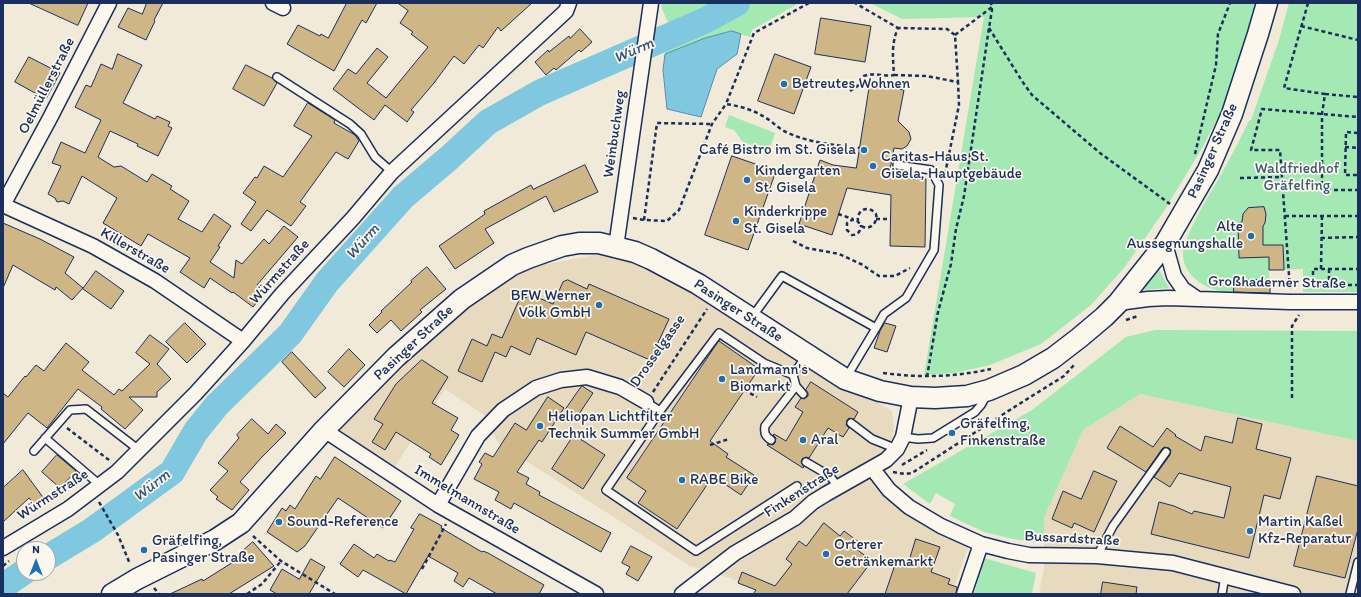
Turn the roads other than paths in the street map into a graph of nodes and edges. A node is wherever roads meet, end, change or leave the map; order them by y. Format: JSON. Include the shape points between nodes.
{"nodes":[{"id":1,"x":109,"y":3,"type":"edge"},
{"id":2,"x":570,"y":3,"type":"edge"},
{"id":3,"x":651,"y":3,"type":"edge"},
{"id":4,"x":1267,"y":3,"type":"edge"},
{"id":5,"x":277,"y":76,"type":"dead end"},
{"id":6,"x":897,"y":164,"type":"dead end"},
{"id":7,"x":392,"y":172,"type":"junction"},
{"id":8,"x":3,"y":205,"type":"edge"},
{"id":9,"x":1165,"y":244,"type":"junction"},
{"id":10,"x":616,"y":247,"type":"junction"},
{"id":11,"x":1196,"y":298,"type":"junction"},
{"id":12,"x":1356,"y":305,"type":"edge"},
{"id":13,"x":1121,"y":312,"type":"junction"},
{"id":14,"x":751,"y":318,"type":"junction"},
{"id":15,"x":876,"y":328,"type":"junction"},
{"id":16,"x":243,"y":341,"type":"junction"},
{"id":17,"x":807,"y":356,"type":"junction"},
{"id":18,"x":849,"y":372,"type":"junction"},
{"id":19,"x":793,"y":376,"type":"junction"},
{"id":20,"x":796,"y":386,"type":"junction"},
{"id":21,"x":989,"y":390,"type":"junction"},
{"id":22,"x":803,"y":394,"type":"dead end"},
{"id":23,"x":911,"y":397,"type":"junction"},
{"id":24,"x":646,"y":402,"type":"joint"},
{"id":25,"x":660,"y":411,"type":"junction"},
{"id":26,"x":851,"y":423,"type":"dead end"},
{"id":27,"x":324,"y":430,"type":"junction"},
{"id":28,"x":45,"y":438,"type":"junction"},
{"id":29,"x":771,"y":440,"type":"dead end"},
{"id":30,"x":900,"y":443,"type":"junction"},
{"id":31,"x":139,"y":450,"type":"junction"},
{"id":32,"x":34,"y":451,"type":"dead end"},
{"id":33,"x":1166,"y":452,"type":"dead end"},
{"id":34,"x":806,"y":462,"type":"dead end"},
{"id":35,"x":872,"y":468,"type":"junction"},
{"id":36,"x":100,"y":485,"type":"junction"},
{"id":37,"x":797,"y":486,"type":"dead end"},
{"id":38,"x":838,"y":487,"type":"junction"},
{"id":39,"x":438,"y":505,"type":"junction"},
{"id":40,"x":981,"y":544,"type":"junction"},
{"id":41,"x":3,"y":548,"type":"edge"},
{"id":42,"x":1097,"y":556,"type":"junction"},
{"id":43,"x":1358,"y":562,"type":"edge"},
{"id":44,"x":1225,"y":576,"type":"junction"},
{"id":45,"x":112,"y":594,"type":"edge"},
{"id":46,"x":596,"y":594,"type":"edge"},
{"id":47,"x":682,"y":594,"type":"edge"},
{"id":48,"x":964,"y":594,"type":"edge"},
{"id":49,"x":1222,"y":594,"type":"edge"},
{"id":50,"x":1293,"y":594,"type":"edge"},
{"id":51,"x":1350,"y":594,"type":"edge"}],
"edges":[{"from":1,"to":8,"type":"street","name":"Oelmüllerstraße"},
{"from":2,"to":7,"type":"street","name":"Würmstraße","via":[[566,11]]},
{"from":3,"to":10,"type":"street","name":"Weinbuchweg"},
{"from":4,"to":9,"type":"main road","name":"Pasinger Straße","via":[[1232,114],[1208,170]]},
{"from":5,"to":7,"type":"lane","via":[[362,134],[375,157]]},
{"from":6,"to":15,"type":"lane","via":[[931,170],[938,185],[934,250],[906,298],[884,314]]},
{"from":7,"to":16,"type":"street","name":"Würmstraße"},
{"from":8,"to":16,"type":"street","name":"Killerstraße","via":[[100,250],[155,281]]},
{"from":9,"to":11,"type":"street","name":"Großhaderner Straße","via":[[1174,276],[1183,289]]},
{"from":9,"to":13,"type":"main road","name":"Pasinger Straße"},
{"from":10,"to":14,"type":"main road","name":"Pasinger Straße","via":[[651,259],[698,284]]},
{"from":10,"to":27,"type":"main road","name":"Pasinger Straße","via":[[599,243],[579,243],[546,251],[512,265],[462,299],[396,357]]},
{"from":11,"to":12,"type":"street","name":"Großhaderner Straße"},
{"from":11,"to":13,"type":"street","name":"Großhaderner Straße","via":[[1148,299]]},
{"from":13,"to":21,"type":"main road","name":"Pasinger Straße","via":[[1053,358],[1024,375]]},
{"from":14,"to":15,"type":"lane","via":[[782,276]]},
{"from":14,"to":17,"type":"main road","name":"Pasinger Straße"},
{"from":15,"to":18,"type":"lane"},
{"from":16,"to":31,"type":"street","name":"Würmstraße"},
{"from":17,"to":18,"type":"main road","name":"Pasinger Straße"},
{"from":17,"to":19,"type":"lane"},
{"from":18,"to":23,"type":"main road","name":"Pasinger Straße","via":[[880,391]]},
{"from":19,"to":20,"type":"lane"},
{"from":19,"to":25,"type":"lane","via":[[764,363],[719,333]]},
{"from":20,"to":22,"type":"lane"},
{"from":20,"to":29,"type":"lane","via":[[765,426],[766,437]]},
{"from":21,"to":23,"type":"main road","name":"Pasinger Straße","via":[[967,396]]},
{"from":21,"to":30,"type":"lane","via":[[974,412],[932,438]]},
{"from":23,"to":30,"type":"street"},
{"from":24,"to":25,"type":"lane"},
{"from":24,"to":39,"type":"street","name":"Drosselgasse","via":[[620,387],[587,377],[561,380],[536,388],[503,410],[478,436]]},
{"from":25,"to":37,"type":"lane","via":[[606,490],[696,551]]},
{"from":26,"to":30,"type":"lane","via":[[872,439]]},
{"from":27,"to":39,"type":"street","name":"Immelmannstraße"},
{"from":27,"to":45,"type":"main road","name":"Pasinger Straße","via":[[241,523]]},
{"from":28,"to":31,"type":"lane","via":[[70,410],[86,409]]},
{"from":28,"to":32,"type":"lane"},
{"from":28,"to":36,"type":"lane"},
{"from":30,"to":35,"type":"street","name":"Finkenstraße","via":[[886,460]]},
{"from":31,"to":36,"type":"street","name":"Würmstraße","via":[[121,469]]},
{"from":33,"to":42,"type":"lane","via":[[1113,526]]},
{"from":34,"to":38,"type":"lane","via":[[830,476]]},
{"from":35,"to":38,"type":"street","name":"Finkenstraße"},
{"from":35,"to":40,"type":"street","name":"Bussardstraße","via":[[889,490],[909,507],[941,526]]},
{"from":36,"to":41,"type":"street","name":"Würmstraße","via":[[68,509]]},
{"from":38,"to":47,"type":"street","name":"Finkenstraße","via":[[813,502],[794,518],[735,553]]},
{"from":39,"to":46,"type":"street","name":"Immelmannstraße"},
{"from":40,"to":42,"type":"street","name":"Bussardstraße","via":[[1029,555]]},
{"from":40,"to":48,"type":"street"},
{"from":42,"to":44,"type":"street","name":"Bussardstraße","via":[[1173,563]]},
{"from":43,"to":51,"type":"lane"},
{"from":44,"to":49,"type":"lane"},
{"from":44,"to":50,"type":"street","name":"Bussardstraße"}]}
